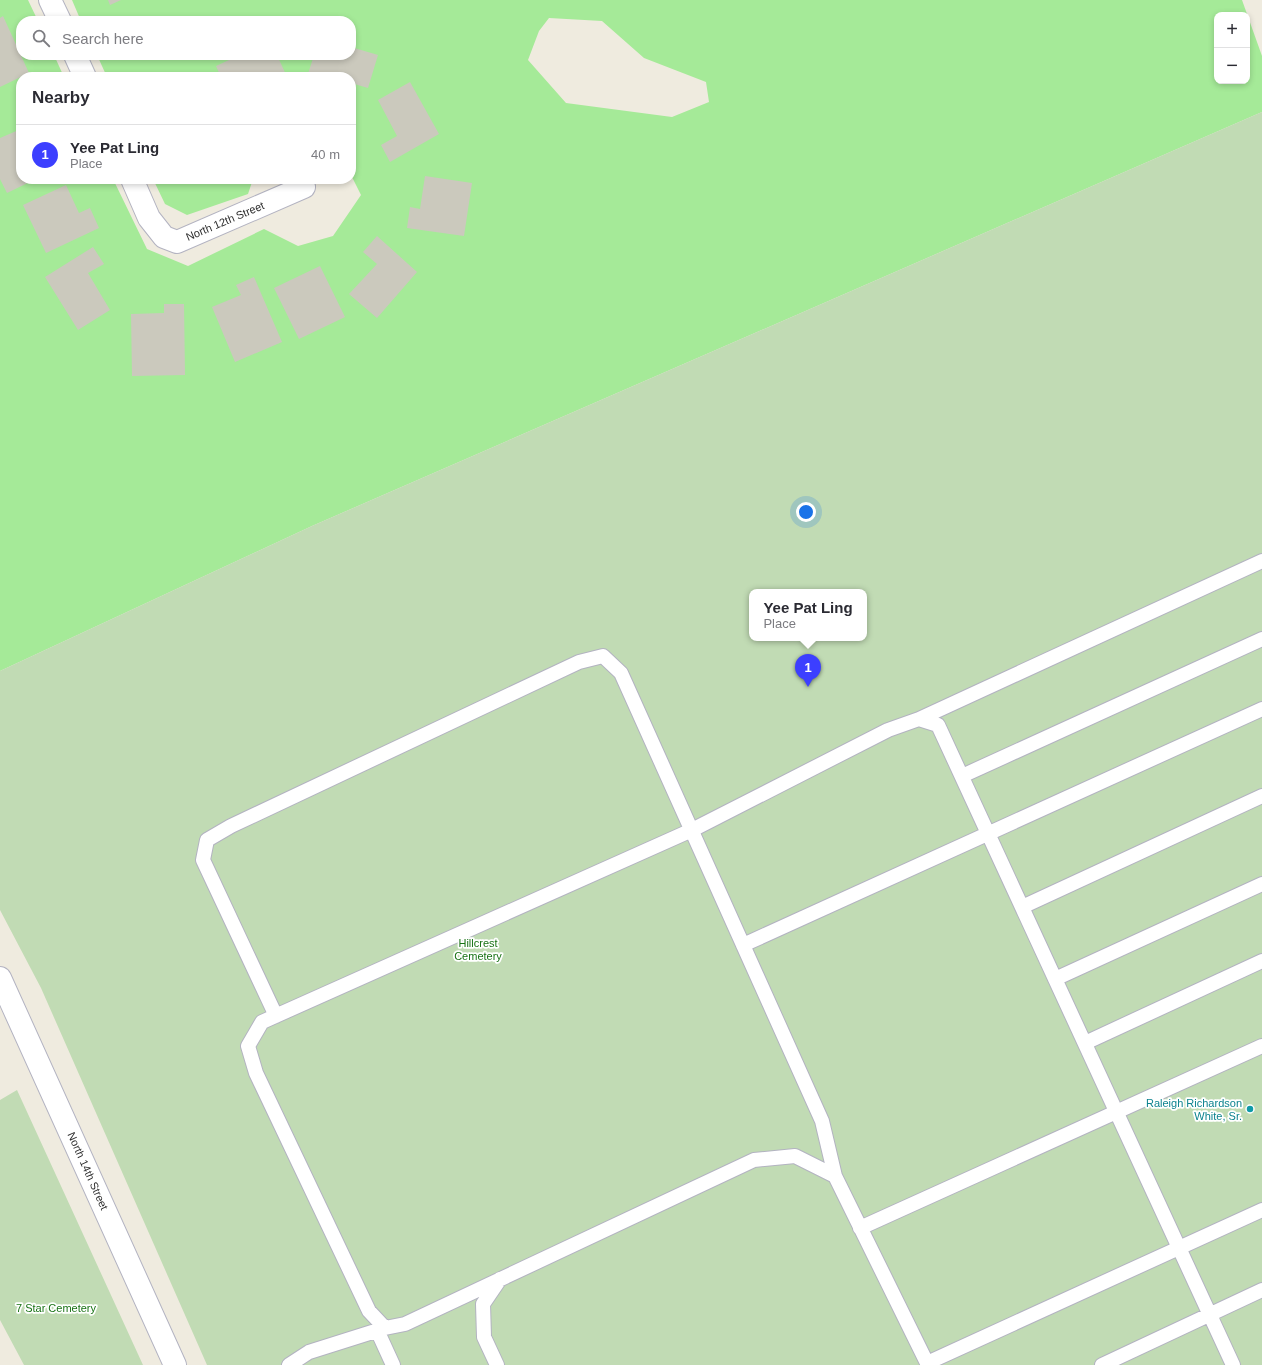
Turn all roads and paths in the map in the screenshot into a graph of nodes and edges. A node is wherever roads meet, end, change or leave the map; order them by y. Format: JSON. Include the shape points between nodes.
{"nodes":[{"id":1,"x":50,"y":0,"type":"edge"},
{"id":2,"x":58,"y":16,"type":"edge"},
{"id":3,"x":77,"y":60,"type":"edge"},
{"id":4,"x":83,"y":72,"type":"edge"},
{"id":5,"x":134,"y":184,"type":"edge"},
{"id":6,"x":304,"y":187,"type":"dead end"},
{"id":7,"x":1262,"y":561,"type":"edge"},
{"id":8,"x":1262,"y":639,"type":"edge"},
{"id":9,"x":1262,"y":709,"type":"edge"},
{"id":10,"x":919,"y":718,"type":"junction"},
{"id":11,"x":962,"y":776,"type":"junction"},
{"id":12,"x":1262,"y":796,"type":"edge"},
{"id":13,"x":692,"y":830,"type":"junction"},
{"id":14,"x":988,"y":834,"type":"junction"},
{"id":15,"x":1262,"y":884,"type":"edge"},
{"id":16,"x":1022,"y":907,"type":"junction"},
{"id":17,"x":743,"y":945,"type":"junction"},
{"id":18,"x":1262,"y":962,"type":"edge"},
{"id":19,"x":0,"y":978,"type":"edge"},
{"id":20,"x":1055,"y":979,"type":"junction"},
{"id":21,"x":276,"y":1016,"type":"junction"},
{"id":22,"x":1084,"y":1043,"type":"junction"},
{"id":23,"x":1262,"y":1046,"type":"edge"},
{"id":24,"x":1117,"y":1114,"type":"junction"},
{"id":25,"x":835,"y":1176,"type":"junction"},
{"id":26,"x":1262,"y":1210,"type":"edge"},
{"id":27,"x":860,"y":1228,"type":"junction"},
{"id":28,"x":1179,"y":1248,"type":"junction"},
{"id":29,"x":500,"y":1280,"type":"junction"},
{"id":30,"x":1262,"y":1290,"type":"edge"},
{"id":31,"x":1209,"y":1315,"type":"junction"},
{"id":32,"x":381,"y":1329,"type":"junction"},
{"id":33,"x":927,"y":1364,"type":"edge"},
{"id":34,"x":175,"y":1365,"type":"edge"},
{"id":35,"x":289,"y":1365,"type":"edge"},
{"id":36,"x":393,"y":1365,"type":"edge"},
{"id":37,"x":497,"y":1365,"type":"edge"},
{"id":38,"x":1102,"y":1365,"type":"edge"},
{"id":39,"x":1233,"y":1365,"type":"edge"}],
"edges":[{"from":1,"to":2,"type":"street"},
{"from":3,"to":4,"type":"street"},
{"from":5,"to":6,"type":"street","name":"North 12th Street","via":[[149,218],[164,237],[177,242]]},
{"from":7,"to":10,"type":"lane"},
{"from":8,"to":11,"type":"lane"},
{"from":9,"to":14,"type":"lane"},
{"from":10,"to":11,"type":"lane","via":[[938,725]]},
{"from":10,"to":13,"type":"lane","via":[[888,730]]},
{"from":11,"to":14,"type":"lane"},
{"from":12,"to":16,"type":"lane"},
{"from":13,"to":17,"type":"lane"},
{"from":13,"to":21,"type":"lane"},
{"from":13,"to":21,"type":"lane","via":[[621,673],[603,656],[579,662],[231,826],[207,840],[203,860]]},
{"from":14,"to":16,"type":"lane"},
{"from":14,"to":17,"type":"lane"},
{"from":15,"to":20,"type":"lane"},
{"from":16,"to":20,"type":"lane"},
{"from":17,"to":25,"type":"lane","via":[[822,1121]]},
{"from":18,"to":22,"type":"lane"},
{"from":19,"to":34,"type":"street","name":"North 14th Street"},
{"from":20,"to":22,"type":"lane"},
{"from":21,"to":32,"type":"lane","via":[[262,1022],[248,1046],[256,1073],[369,1311]]},
{"from":22,"to":24,"type":"lane"},
{"from":23,"to":24,"type":"lane"},
{"from":24,"to":27,"type":"lane"},
{"from":24,"to":28,"type":"lane"},
{"from":25,"to":27,"type":"lane"},
{"from":25,"to":29,"type":"lane","via":[[795,1156],[754,1160]]},
{"from":26,"to":28,"type":"lane"},
{"from":27,"to":33,"type":"lane"},
{"from":28,"to":31,"type":"lane"},
{"from":28,"to":33,"type":"lane"},
{"from":29,"to":32,"type":"lane","via":[[405,1324]]},
{"from":29,"to":37,"type":"lane","via":[[484,1304],[484,1337]]},
{"from":30,"to":31,"type":"lane"},
{"from":31,"to":38,"type":"lane"},
{"from":31,"to":39,"type":"lane"},
{"from":32,"to":35,"type":"lane","via":[[309,1352]]},
{"from":32,"to":36,"type":"lane"}]}
